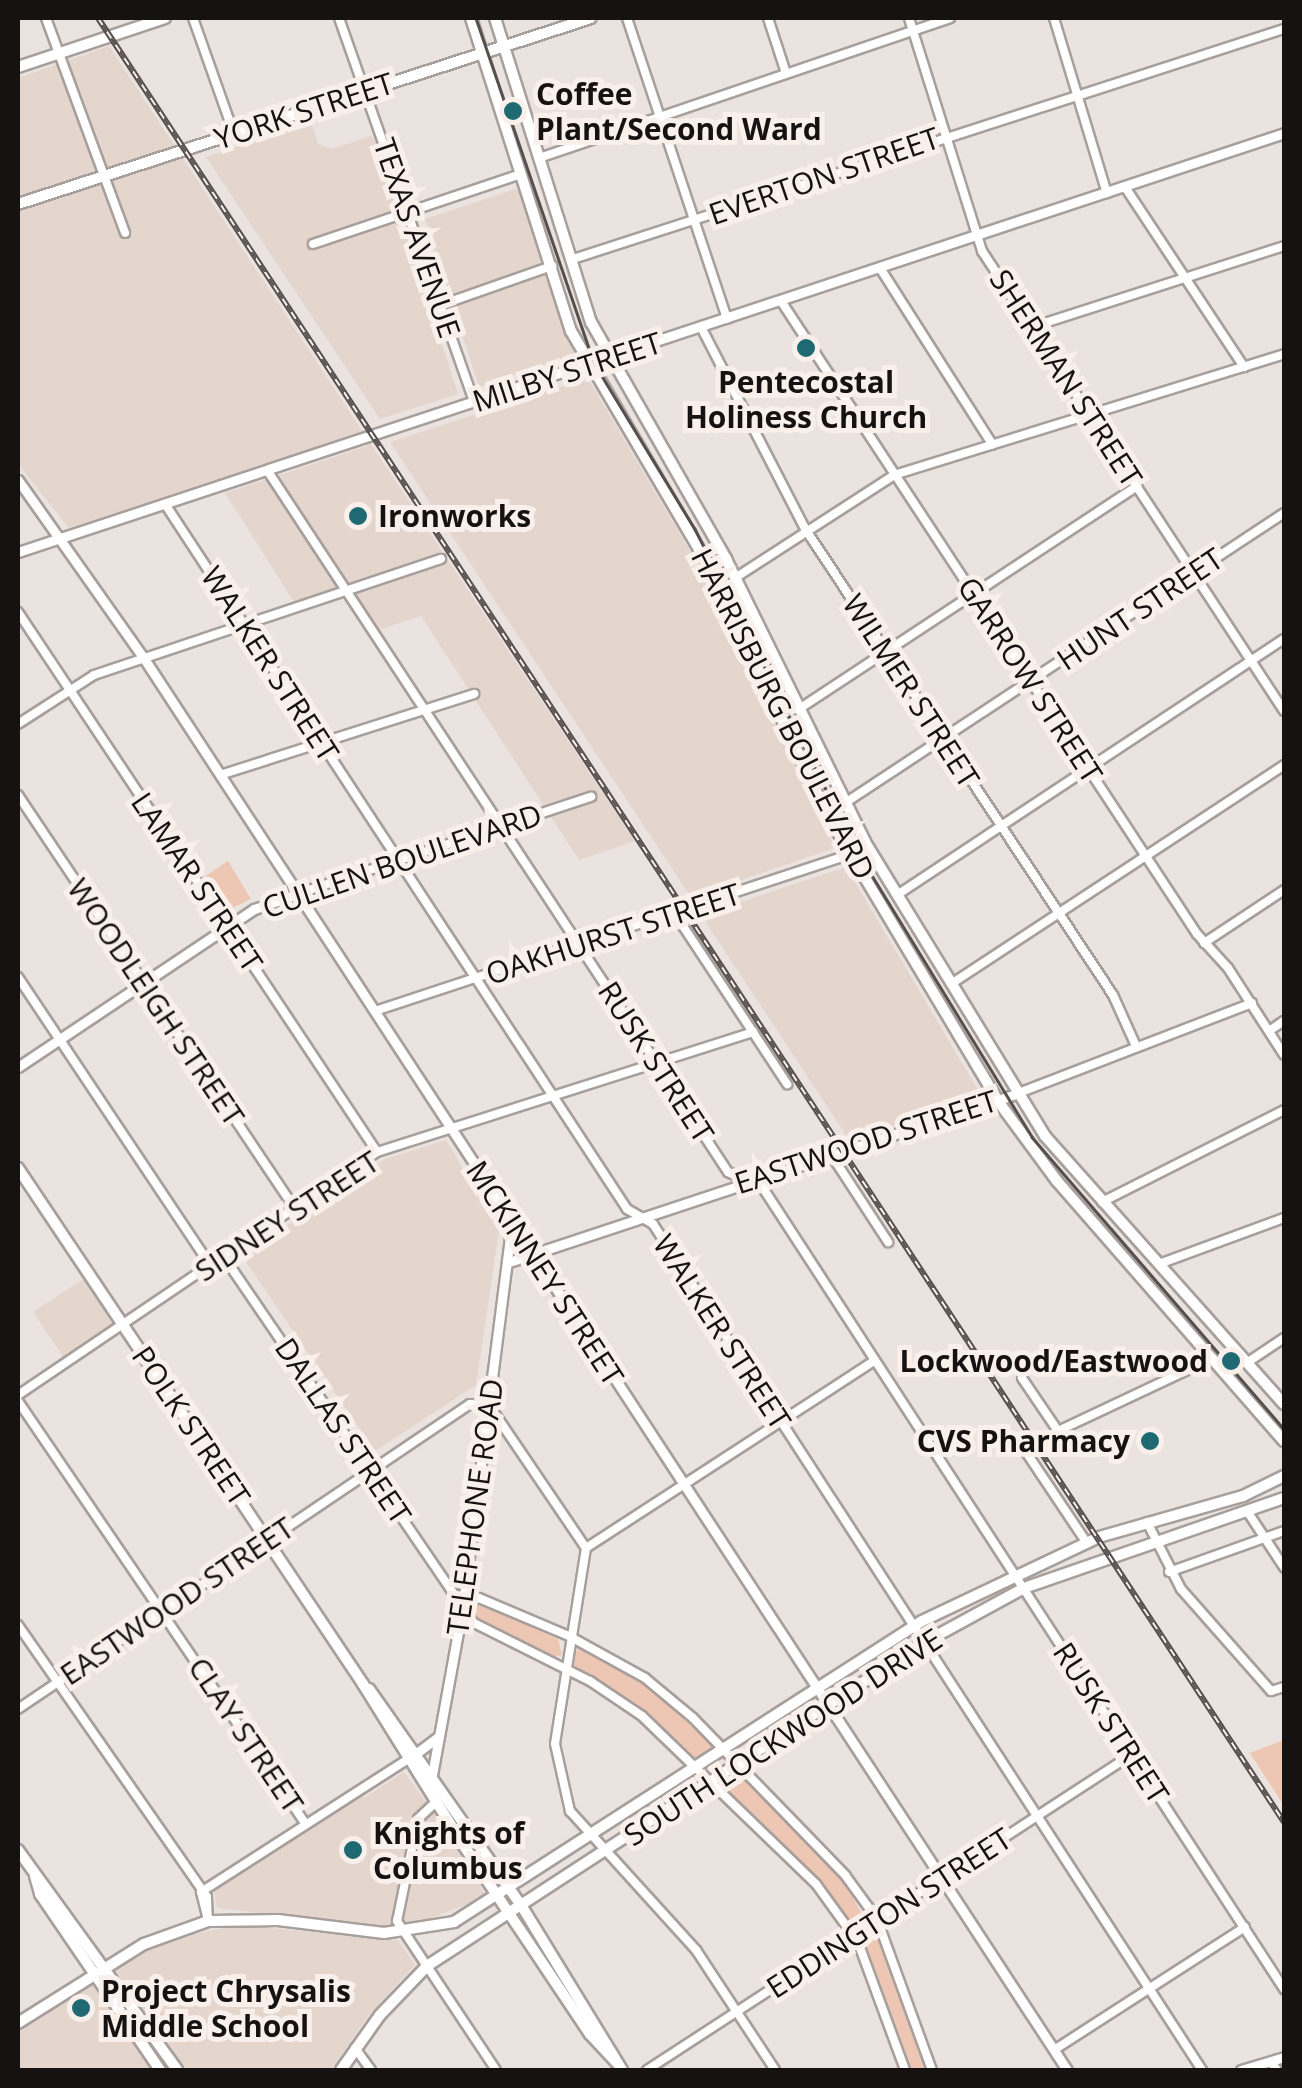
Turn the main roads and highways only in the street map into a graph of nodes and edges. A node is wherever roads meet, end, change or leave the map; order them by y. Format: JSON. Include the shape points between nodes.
{"nodes":[{"id":1,"x":165,"y":18,"type":"edge"},
{"id":2,"x":470,"y":18,"type":"edge"},
{"id":3,"x":495,"y":18,"type":"edge"},
{"id":4,"x":591,"y":18,"type":"edge"},
{"id":5,"x":504,"y":45,"type":"junction"},
{"id":6,"x":481,"y":52,"type":"junction"},
{"id":7,"x":18,"y":67,"type":"edge"},
{"id":8,"x":18,"y":204,"type":"edge"},
{"id":9,"x":18,"y":1168,"type":"edge"},
{"id":10,"x":1284,"y":1404,"type":"edge"},
{"id":11,"x":1284,"y":1441,"type":"edge"},
{"id":12,"x":1284,"y":1476,"type":"edge"},
{"id":13,"x":1284,"y":1498,"type":"edge"},
{"id":14,"x":363,"y":1684,"type":"junction"},
{"id":15,"x":18,"y":1850,"type":"edge"},
{"id":16,"x":34,"y":1875,"type":"junction"},
{"id":17,"x":504,"y":1892,"type":"junction"},
{"id":18,"x":522,"y":1905,"type":"junction"},
{"id":19,"x":510,"y":1912,"type":"junction"},
{"id":20,"x":105,"y":1966,"type":"junction"},
{"id":21,"x":94,"y":1973,"type":"junction"},
{"id":22,"x":18,"y":2023,"type":"edge"},
{"id":23,"x":620,"y":2066,"type":"edge"},
{"id":24,"x":160,"y":2070,"type":"edge"},
{"id":25,"x":176,"y":2070,"type":"edge"},
{"id":26,"x":341,"y":2070,"type":"edge"}],
"edges":[{"from":1,"to":7,"type":"main road"},
{"from":2,"to":6,"type":"main road","name":"HARRISBURG BOULEVARD"},
{"from":3,"to":5,"type":"main road","name":"HARRISBURG BOULEVARD"},
{"from":4,"to":5,"type":"main road","name":"YORK STREET"},
{"from":5,"to":6,"type":"main road","name":"YORK STREET"},
{"from":5,"to":10,"type":"main road","name":"HARRISBURG BOULEVARD","via":[[608,358],[734,578],[897,894],[1016,1094],[1102,1202]]},
{"from":6,"to":8,"type":"main road","name":"YORK STREET"},
{"from":6,"to":11,"type":"main road","name":"HARRISBURG BOULEVARD","via":[[587,365],[711,570],[850,854],[998,1101],[1057,1181]]},
{"from":9,"to":14,"type":"main road","name":"POLK STREET"},
{"from":12,"to":17,"type":"main road","name":"SOUTH LOCKWOOD DRIVE","via":[[1243,1496],[1147,1522],[1014,1572],[914,1626]]},
{"from":13,"to":18,"type":"main road","name":"SOUTH LOCKWOOD DRIVE","via":[[1024,1588],[925,1642]]},
{"from":14,"to":17,"type":"main road","name":"POLK STREET","via":[[418,1754]]},
{"from":14,"to":17,"type":"main road","name":"POLK STREET","via":[[435,1802]]},
{"from":15,"to":16,"type":"main road"},
{"from":16,"to":20,"type":"main road"},
{"from":16,"to":21,"type":"main road"},
{"from":17,"to":18,"type":"main road","name":"POLK STREET"},
{"from":17,"to":19,"type":"main road","name":"POLK STREET"},
{"from":17,"to":20,"type":"main road","name":"SOUTH LOCKWOOD DRIVE","via":[[454,1922],[403,1932],[366,1934],[248,1918],[208,1921]]},
{"from":18,"to":19,"type":"main road","name":"SOUTH LOCKWOOD DRIVE"},
{"from":18,"to":23,"type":"main road","name":"POLK STREET"},
{"from":19,"to":23,"type":"main road","name":"POLK STREET","via":[[590,2034]]},
{"from":19,"to":26,"type":"main road","name":"SOUTH LOCKWOOD DRIVE","via":[[428,1966]]},
{"from":20,"to":21,"type":"main road","name":"SOUTH LOCKWOOD DRIVE"},
{"from":20,"to":25,"type":"main road"},
{"from":21,"to":22,"type":"main road","name":"SOUTH LOCKWOOD DRIVE"},
{"from":21,"to":24,"type":"main road"}]}
